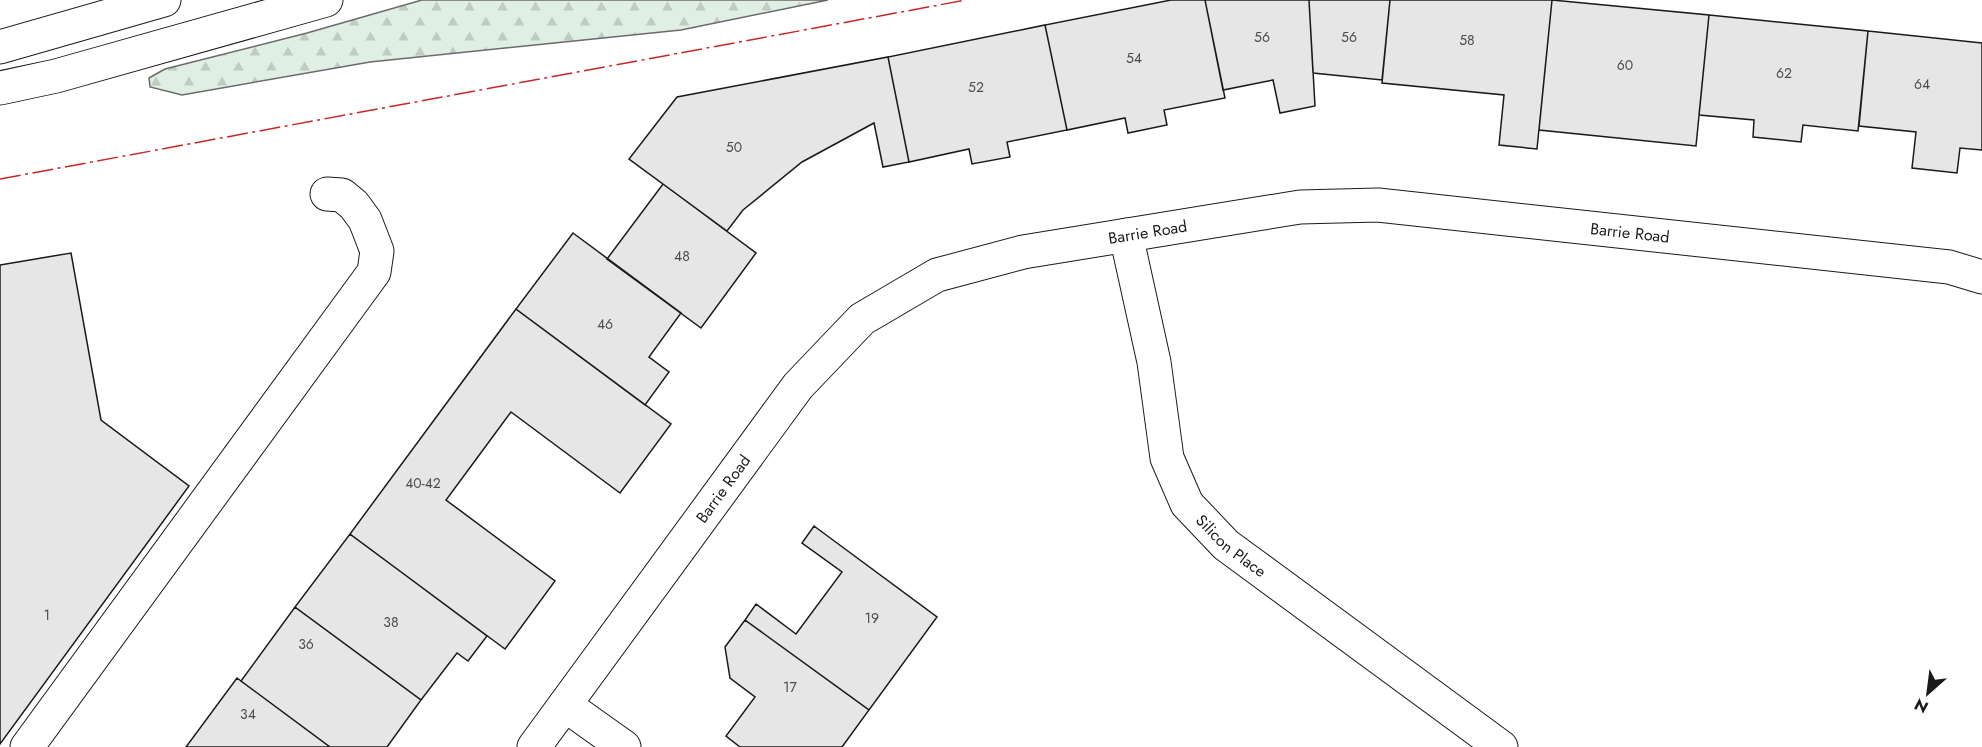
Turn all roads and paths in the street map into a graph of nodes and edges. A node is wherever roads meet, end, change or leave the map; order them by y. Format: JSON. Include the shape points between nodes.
{"nodes":[{"id":1,"x":164,"y":0,"type":"edge"},
{"id":2,"x":326,"y":0,"type":"edge"},
{"id":3,"x":0,"y":47,"type":"edge"},
{"id":4,"x":0,"y":88,"type":"edge"},
{"id":5,"x":327,"y":194,"type":"dead end"},
{"id":6,"x":1126,"y":235,"type":"junction"},
{"id":7,"x":1982,"y":278,"type":"edge"},
{"id":8,"x":565,"y":705,"type":"junction"},
{"id":9,"x":27,"y":747,"type":"edge"},
{"id":10,"x":534,"y":747,"type":"edge"},
{"id":11,"x":624,"y":747,"type":"edge"},
{"id":12,"x":1501,"y":747,"type":"edge"}],
"edges":[{"from":1,"to":3,"type":"main road"},
{"from":2,"to":4,"type":"main road","via":[[56,76]]},
{"from":5,"to":9,"type":"main road","via":[[342,195],[365,220],[377,251],[374,272]]},
{"from":6,"to":7,"type":"main road","name":"Barrie Road","via":[[1300,207],[1378,205],[1949,267]]},
{"from":6,"to":8,"type":"main road","name":"Barrie Road","via":[[1023,252],[938,275],[862,319],[798,386]]},
{"from":6,"to":12,"type":"main road","name":"Silicon Place","via":[[1154,362],[1167,458],[1187,504],[1226,545]]},
{"from":8,"to":10,"type":"main road","name":"Barrie Road"},
{"from":8,"to":11,"type":"main road"}]}
